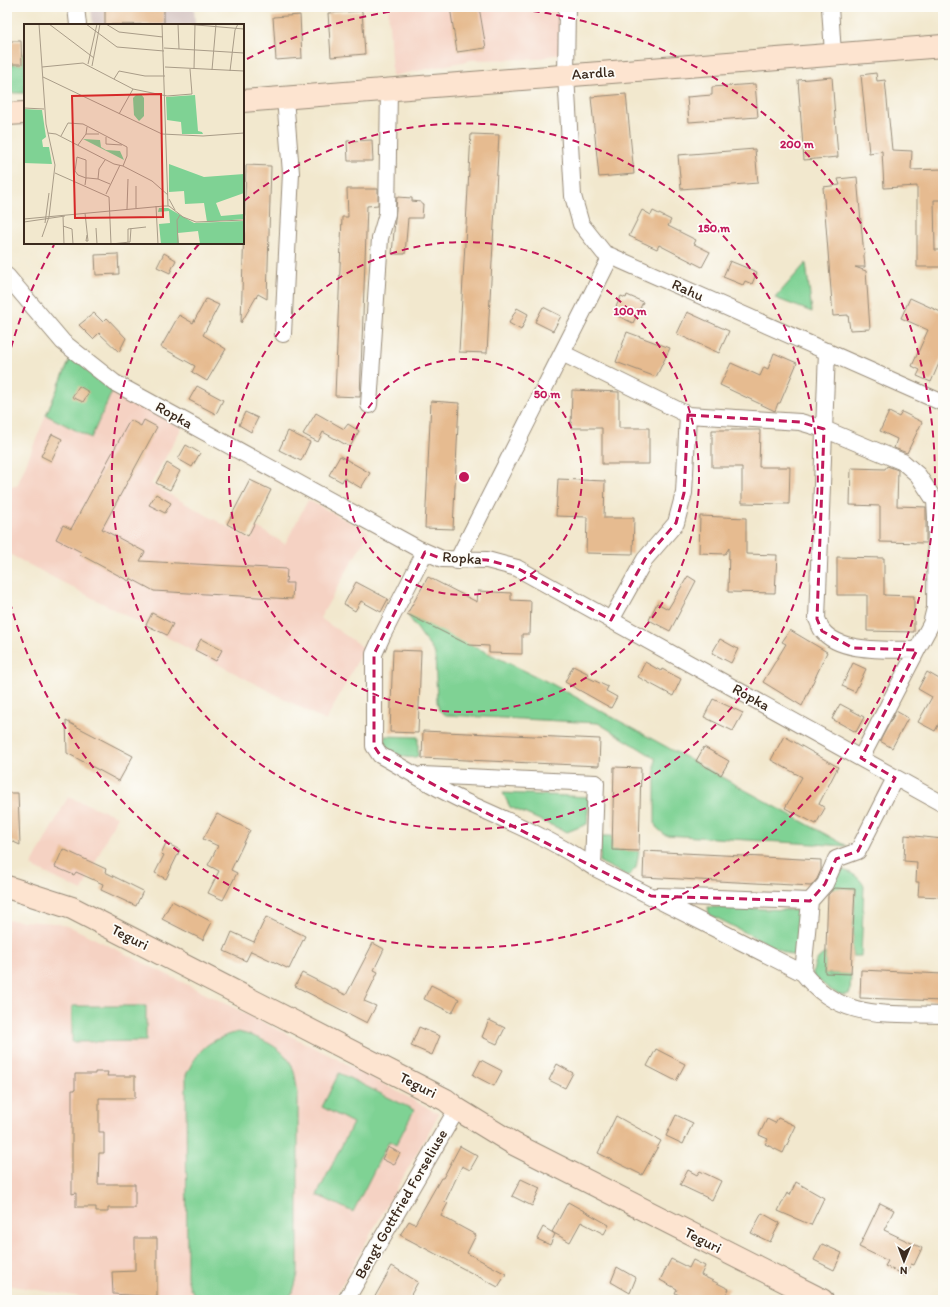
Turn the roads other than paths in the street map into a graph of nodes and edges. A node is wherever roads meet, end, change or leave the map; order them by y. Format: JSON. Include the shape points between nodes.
{"nodes":[{"id":1,"x":76,"y":7,"type":"edge"},
{"id":2,"x":567,"y":7,"type":"edge"},
{"id":3,"x":830,"y":7,"type":"edge"},
{"id":4,"x":78,"y":24,"type":"edge"},
{"id":5,"x":943,"y":46,"type":"edge"},
{"id":6,"x":833,"y":54,"type":"junction"},
{"id":7,"x":566,"y":76,"type":"junction"},
{"id":8,"x":389,"y":90,"type":"junction"},
{"id":9,"x":285,"y":98,"type":"junction"},
{"id":10,"x":244,"y":101,"type":"edge"},
{"id":11,"x":24,"y":113,"type":"edge"},
{"id":12,"x":7,"y":114,"type":"edge"},
{"id":13,"x":612,"y":256,"type":"junction"},
{"id":14,"x":7,"y":276,"type":"edge"},
{"id":15,"x":283,"y":334,"type":"dead end"},
{"id":16,"x":827,"y":351,"type":"junction"},
{"id":17,"x":562,"y":353,"type":"junction"},
{"id":18,"x":943,"y":403,"type":"edge"},
{"id":19,"x":369,"y":406,"type":"dead end"},
{"id":20,"x":688,"y":415,"type":"junction"},
{"id":21,"x":824,"y":429,"type":"junction"},
{"id":22,"x":425,"y":552,"type":"junction"},
{"id":23,"x":457,"y":561,"type":"junction"},
{"id":24,"x":611,"y":620,"type":"junction"},
{"id":25,"x":917,"y":650,"type":"junction"},
{"id":26,"x":861,"y":758,"type":"junction"},
{"id":27,"x":417,"y":775,"type":"junction"},
{"id":28,"x":895,"y":778,"type":"junction"},
{"id":29,"x":943,"y":804,"type":"edge"},
{"id":30,"x":593,"y":867,"type":"junction"},
{"id":31,"x":7,"y":887,"type":"edge"},
{"id":32,"x":651,"y":896,"type":"junction"},
{"id":33,"x":810,"y":901,"type":"junction"},
{"id":34,"x":803,"y":973,"type":"junction"},
{"id":35,"x":943,"y":1015,"type":"edge"},
{"id":36,"x":457,"y":1108,"type":"junction"},
{"id":37,"x":346,"y":1300,"type":"edge"},
{"id":38,"x":822,"y":1300,"type":"edge"}],
"edges":[{"from":1,"to":4,"type":"street"},
{"from":2,"to":7,"type":"street","name":"Rahu"},
{"from":3,"to":6,"type":"street"},
{"from":5,"to":6,"type":"street","name":"Aardla"},
{"from":6,"to":7,"type":"street","name":"Aardla"},
{"from":7,"to":8,"type":"street","name":"Aardla"},
{"from":7,"to":13,"type":"street","name":"Rahu","via":[[573,196],[581,224],[604,253]]},
{"from":8,"to":9,"type":"street","name":"Aardla"},
{"from":8,"to":19,"type":"street","via":[[387,214],[380,238]]},
{"from":9,"to":10,"type":"street","name":"Aardla"},
{"from":9,"to":15,"type":"street","via":[[291,173]]},
{"from":11,"to":12,"type":"street"},
{"from":13,"to":16,"type":"street","name":"Rahu"},
{"from":13,"to":17,"type":"street"},
{"from":14,"to":22,"type":"street","name":"Ropka","via":[[63,342],[115,383]]},
{"from":16,"to":18,"type":"street","name":"Rahu"},
{"from":16,"to":21,"type":"street"},
{"from":17,"to":20,"type":"street"},
{"from":17,"to":23,"type":"street"},
{"from":20,"to":21,"type":"street","via":[[800,422]]},
{"from":20,"to":24,"type":"street","via":[[684,493],[676,523],[645,559]]},
{"from":21,"to":25,"type":"street","via":[[903,462],[918,475],[935,501],[935,608],[931,624]]},
{"from":21,"to":25,"type":"street","via":[[818,619],[822,631],[853,648]]},
{"from":22,"to":23,"type":"street","name":"Ropka","via":[[442,559]]},
{"from":22,"to":27,"type":"street","via":[[374,654],[374,746],[380,755]]},
{"from":23,"to":24,"type":"street","name":"Ropka","via":[[487,560],[517,568]]},
{"from":24,"to":26,"type":"street","name":"Ropka"},
{"from":25,"to":26,"type":"street"},
{"from":26,"to":28,"type":"street","name":"Ropka"},
{"from":27,"to":30,"type":"street","via":[[468,803],[496,814],[563,848]]},
{"from":27,"to":30,"type":"street","via":[[596,782]]},
{"from":28,"to":29,"type":"street","name":"Ropka"},
{"from":28,"to":33,"type":"street","via":[[858,851],[836,859],[825,884]]},
{"from":30,"to":32,"type":"street"},
{"from":31,"to":36,"type":"street","name":"Teguri","via":[[72,908],[440,1096]]},
{"from":32,"to":33,"type":"street"},
{"from":32,"to":34,"type":"street"},
{"from":33,"to":34,"type":"street"},
{"from":34,"to":35,"type":"street","via":[[814,987],[844,1006],[862,1012]]},
{"from":36,"to":37,"type":"street","name":"Bengt Gottfried Forseliuse"},
{"from":36,"to":38,"type":"street","name":"Teguri","via":[[514,1144]]}]}
